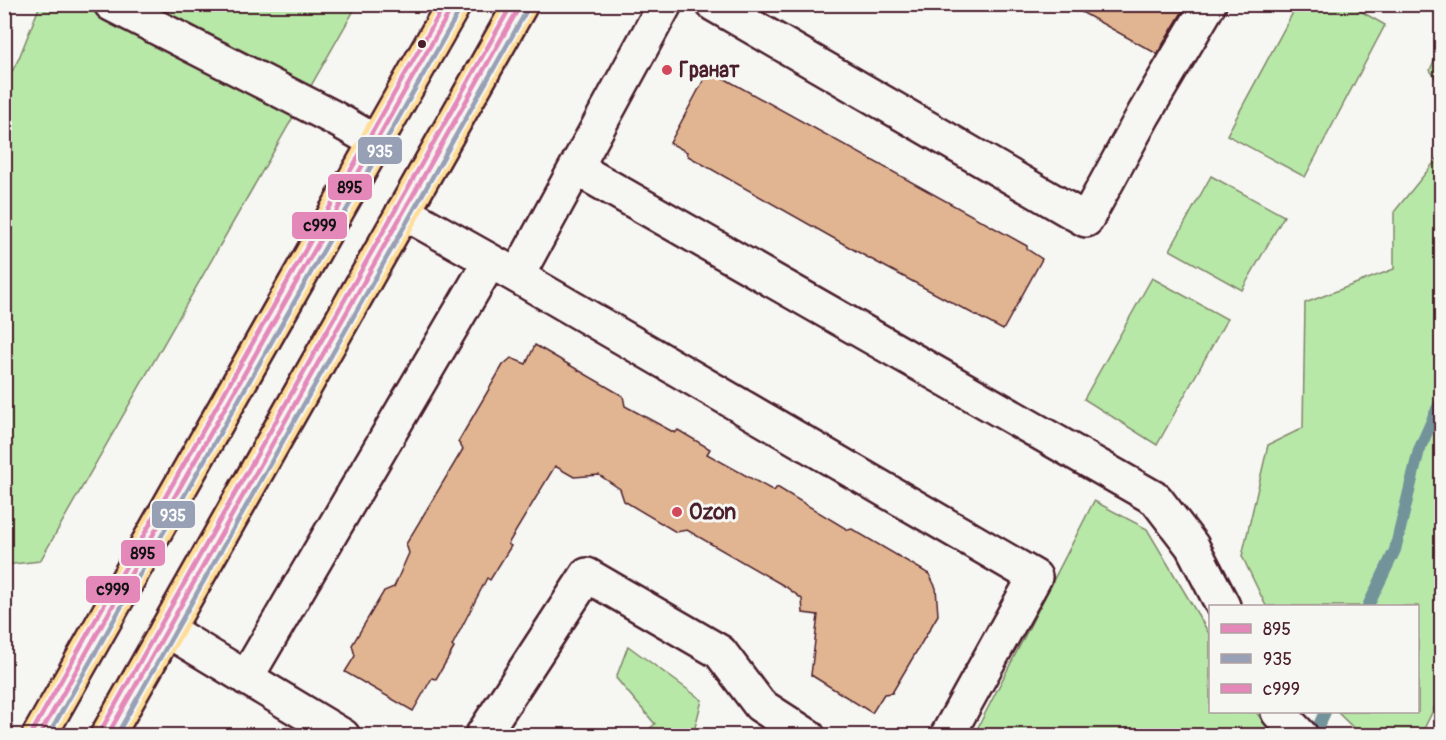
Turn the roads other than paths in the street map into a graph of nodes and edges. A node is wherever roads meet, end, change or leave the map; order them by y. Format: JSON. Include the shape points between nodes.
{"nodes":[{"id":1,"x":111,"y":4,"type":"edge"},
{"id":2,"x":454,"y":4,"type":"edge"},
{"id":3,"x":521,"y":4,"type":"edge"},
{"id":4,"x":665,"y":4,"type":"edge"},
{"id":5,"x":713,"y":4,"type":"edge"},
{"id":6,"x":1209,"y":4,"type":"edge"},
{"id":7,"x":376,"y":142,"type":"junction"},
{"id":8,"x":576,"y":168,"type":"junction"},
{"id":9,"x":404,"y":212,"type":"junction"},
{"id":10,"x":503,"y":268,"type":"junction"},
{"id":11,"x":1222,"y":605,"type":"edge"},
{"id":12,"x":167,"y":630,"type":"junction"},
{"id":13,"x":246,"y":678,"type":"junction"},
{"id":14,"x":1280,"y":713,"type":"edge"},
{"id":15,"x":39,"y":735,"type":"edge"},
{"id":16,"x":107,"y":735,"type":"edge"},
{"id":17,"x":343,"y":735,"type":"edge"},
{"id":18,"x":482,"y":735,"type":"edge"},
{"id":19,"x":808,"y":735,"type":"edge"},
{"id":20,"x":947,"y":735,"type":"edge"},
{"id":21,"x":1301,"y":735,"type":"edge"}],
"edges":[{"from":1,"to":7,"type":"lane"},
{"from":2,"to":7,"type":"main road"},
{"from":3,"to":9,"type":"main road"},
{"from":4,"to":8,"type":"lane"},
{"from":5,"to":6,"type":"lane","via":[[1086,220]]},
{"from":7,"to":15,"type":"main road"},
{"from":8,"to":10,"type":"lane"},
{"from":8,"to":11,"type":"lane","via":[[1156,499],[1192,546]]},
{"from":9,"to":10,"type":"lane"},
{"from":9,"to":12,"type":"main road"},
{"from":10,"to":13,"type":"lane"},
{"from":10,"to":20,"type":"lane","via":[[1035,577]]},
{"from":12,"to":13,"type":"lane"},
{"from":12,"to":16,"type":"main road"},
{"from":13,"to":17,"type":"lane"},
{"from":14,"to":21,"type":"lane"},
{"from":18,"to":19,"type":"lane","via":[[587,575],[720,652],[760,705]]}]}
